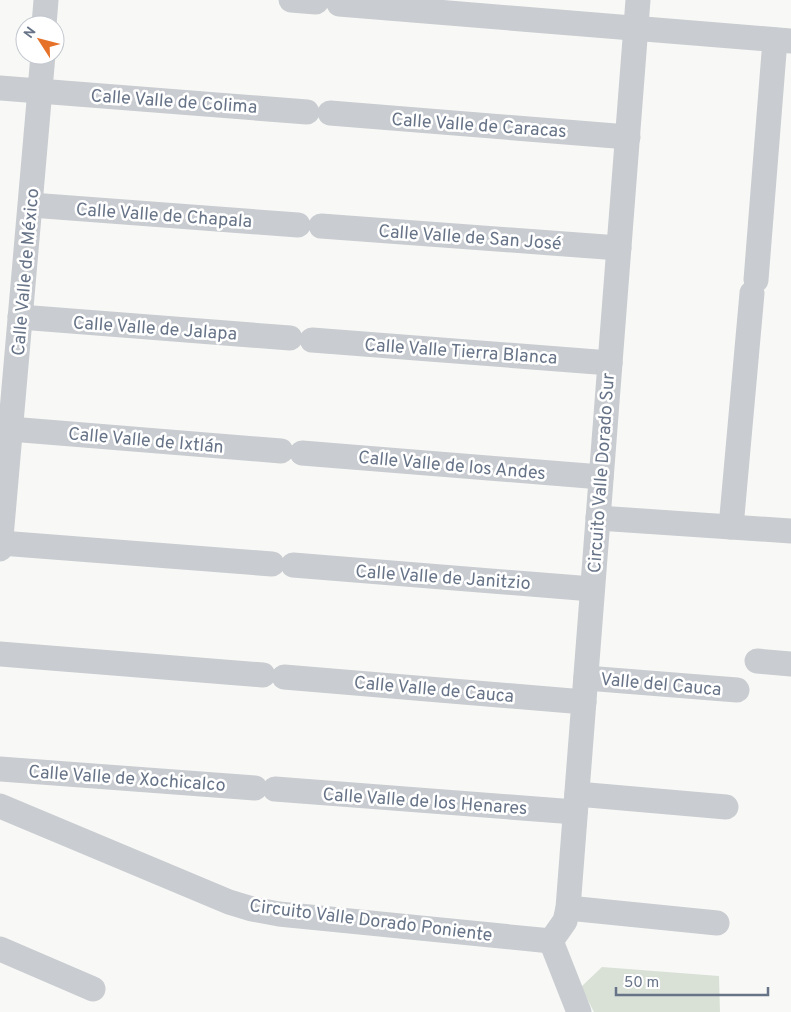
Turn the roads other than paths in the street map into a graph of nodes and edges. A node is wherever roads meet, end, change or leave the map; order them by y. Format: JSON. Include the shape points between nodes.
{"nodes":[{"id":1,"x":46,"y":0,"type":"edge"},
{"id":2,"x":291,"y":0,"type":"edge"},
{"id":3,"x":638,"y":0,"type":"edge"},
{"id":4,"x":45,"y":15,"type":"edge"},
{"id":5,"x":636,"y":28,"type":"junction"},
{"id":6,"x":783,"y":40,"type":"edge"},
{"id":7,"x":42,"y":65,"type":"edge"},
{"id":8,"x":0,"y":88,"type":"edge"},
{"id":9,"x":41,"y":91,"type":"junction"},
{"id":10,"x":319,"y":113,"type":"joint"},
{"id":11,"x":628,"y":137,"type":"junction"},
{"id":12,"x":31,"y":205,"type":"junction"},
{"id":13,"x":310,"y":226,"type":"joint"},
{"id":14,"x":619,"y":248,"type":"junction"},
{"id":15,"x":20,"y":317,"type":"junction"},
{"id":16,"x":301,"y":339,"type":"joint"},
{"id":17,"x":610,"y":363,"type":"junction"},
{"id":18,"x":10,"y":429,"type":"junction"},
{"id":19,"x":291,"y":452,"type":"joint"},
{"id":20,"x":601,"y":477,"type":"junction"},
{"id":21,"x":598,"y":518,"type":"junction"},
{"id":22,"x":732,"y":527,"type":"junction"},
{"id":23,"x":791,"y":531,"type":"edge"},
{"id":24,"x":1,"y":543,"type":"edge"},
{"id":25,"x":0,"y":549,"type":"edge"},
{"id":26,"x":592,"y":589,"type":"junction"},
{"id":27,"x":0,"y":654,"type":"edge"},
{"id":28,"x":757,"y":661,"type":"dead end"},
{"id":29,"x":791,"y":664,"type":"edge"},
{"id":30,"x":585,"y":690,"type":"junction"},
{"id":31,"x":737,"y":690,"type":"dead end"},
{"id":32,"x":0,"y":769,"type":"edge"},
{"id":33,"x":265,"y":788,"type":"joint"},
{"id":34,"x":576,"y":803,"type":"junction"},
{"id":35,"x":0,"y":806,"type":"edge"},
{"id":36,"x":726,"y":807,"type":"dead end"},
{"id":37,"x":568,"y":908,"type":"junction"},
{"id":38,"x":717,"y":922,"type":"dead end"},
{"id":39,"x":551,"y":940,"type":"junction"},
{"id":40,"x":0,"y":949,"type":"edge"},
{"id":41,"x":94,"y":989,"type":"dead end"},
{"id":42,"x":579,"y":1012,"type":"edge"}],
"edges":[{"from":1,"to":4,"type":"street"},
{"from":2,"to":5,"type":"street"},
{"from":3,"to":5,"type":"street","name":"Circuito Valle Dorado Sur"},
{"from":5,"to":6,"type":"street"},
{"from":5,"to":11,"type":"street","name":"Circuito Valle Dorado Sur"},
{"from":6,"to":22,"type":"street","via":[[754,287]]},
{"from":7,"to":9,"type":"street","name":"Calle Valle de México"},
{"from":8,"to":9,"type":"street","name":"Calle Valle de Colima"},
{"from":9,"to":10,"type":"street","name":"Calle Valle de Colima"},
{"from":9,"to":12,"type":"street","name":"Calle Valle de México"},
{"from":10,"to":11,"type":"street","name":"Calle Valle de Caracas"},
{"from":11,"to":14,"type":"street","name":"Circuito Valle Dorado Sur"},
{"from":12,"to":13,"type":"street","name":"Calle Valle de Chapala"},
{"from":12,"to":15,"type":"street","name":"Calle Valle de México"},
{"from":13,"to":14,"type":"street","name":"Calle Valle de San José"},
{"from":14,"to":17,"type":"street","name":"Circuito Valle Dorado Sur"},
{"from":15,"to":16,"type":"street","name":"Calle Valle de Jalapa"},
{"from":15,"to":18,"type":"street","name":"Calle Valle de México"},
{"from":16,"to":17,"type":"street","name":"Calle Valle Tierra Blanca"},
{"from":17,"to":20,"type":"street","name":"Circuito Valle Dorado Sur"},
{"from":18,"to":19,"type":"street","name":"Calle Valle de Ixtlán"},
{"from":18,"to":24,"type":"street","name":"Calle Valle de México"},
{"from":19,"to":20,"type":"street","name":"Calle Valle de los Andes"},
{"from":20,"to":21,"type":"street","name":"Circuito Valle Dorado Sur"},
{"from":21,"to":22,"type":"street"},
{"from":21,"to":26,"type":"street","name":"Circuito Valle Dorado Sur"},
{"from":22,"to":23,"type":"street"},
{"from":24,"to":25,"type":"street","name":"Calle Valle de México"},
{"from":24,"to":26,"type":"street","name":"Calle Valle de Janitzio"},
{"from":26,"to":30,"type":"street","name":"Circuito Valle Dorado Sur"},
{"from":27,"to":30,"type":"street","name":"Calle Valle de Cauca","via":[[274,676]]},
{"from":28,"to":29,"type":"street"},
{"from":30,"to":31,"type":"street","name":"Valle del Cauca"},
{"from":30,"to":34,"type":"street","name":"Circuito Valle Dorado Sur"},
{"from":32,"to":33,"type":"street","name":"Calle Valle de Xochicalco"},
{"from":33,"to":34,"type":"street","name":"Calle Valle de los Henares"},
{"from":34,"to":36,"type":"street","name":"Calle Valle de los Henares"},
{"from":34,"to":37,"type":"street","name":"Circuito Valle Dorado Sur"},
{"from":35,"to":39,"type":"street","name":"Circuito Valle Dorado Poniente","via":[[252,909]]},
{"from":37,"to":38,"type":"street"},
{"from":37,"to":39,"type":"street","name":"Circuito Valle Dorado Sur","via":[[565,921]]},
{"from":39,"to":42,"type":"street"},
{"from":40,"to":41,"type":"street"}]}
